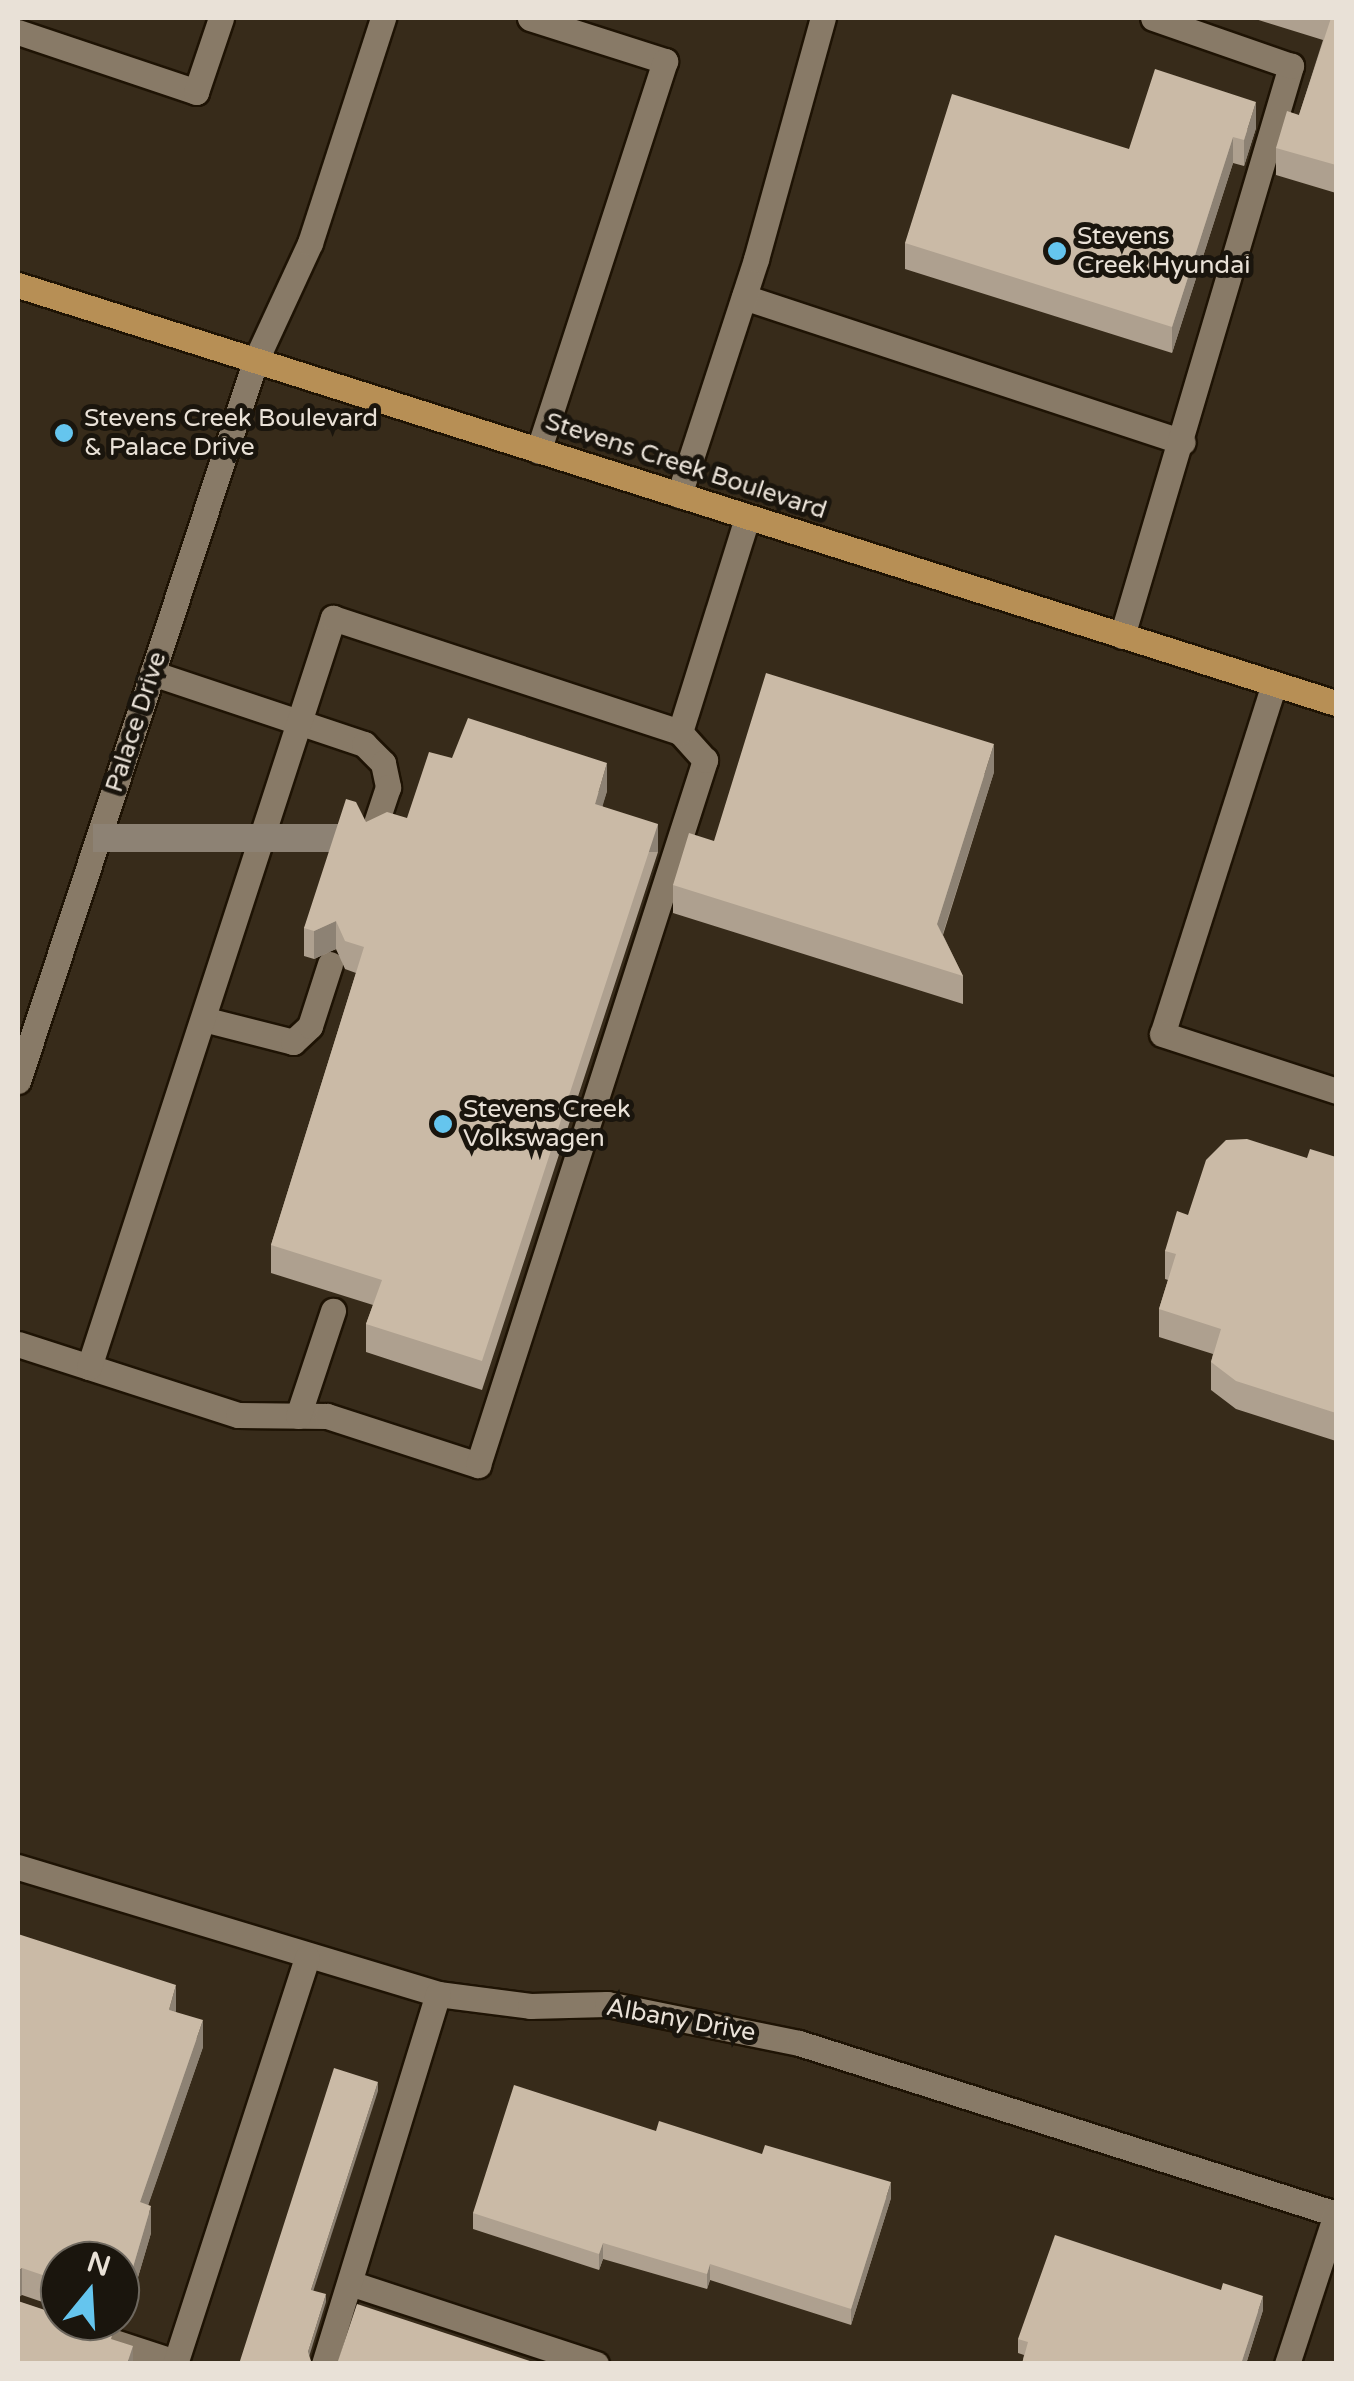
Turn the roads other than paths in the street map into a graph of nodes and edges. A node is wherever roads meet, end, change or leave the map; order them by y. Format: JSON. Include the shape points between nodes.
{"nodes":[{"id":1,"x":221,"y":18,"type":"edge"},
{"id":2,"x":383,"y":18,"type":"edge"},
{"id":3,"x":530,"y":18,"type":"edge"},
{"id":4,"x":823,"y":18,"type":"edge"},
{"id":5,"x":1153,"y":18,"type":"edge"},
{"id":6,"x":18,"y":32,"type":"edge"},
{"id":7,"x":18,"y":285,"type":"edge"},
{"id":8,"x":744,"y":296,"type":"junction"},
{"id":9,"x":256,"y":362,"type":"junction"},
{"id":10,"x":1183,"y":442,"type":"junction"},
{"id":11,"x":538,"y":451,"type":"junction"},
{"id":12,"x":678,"y":496,"type":"junction"},
{"id":13,"x":747,"y":518,"type":"junction"},
{"id":14,"x":1122,"y":636,"type":"junction"},
{"id":15,"x":152,"y":673,"type":"junction"},
{"id":16,"x":1274,"y":684,"type":"junction"},
{"id":17,"x":1336,"y":703,"type":"edge"},
{"id":18,"x":300,"y":723,"type":"junction"},
{"id":19,"x":680,"y":732,"type":"junction"},
{"id":20,"x":372,"y":835,"type":"edge"},
{"id":21,"x":330,"y":964,"type":"edge"},
{"id":22,"x":203,"y":1019,"type":"junction"},
{"id":23,"x":18,"y":1082,"type":"edge"},
{"id":24,"x":1336,"y":1090,"type":"edge"},
{"id":25,"x":332,"y":1311,"type":"dead end"},
{"id":26,"x":18,"y":1344,"type":"edge"},
{"id":27,"x":90,"y":1367,"type":"junction"},
{"id":28,"x":298,"y":1416,"type":"junction"},
{"id":29,"x":18,"y":1866,"type":"edge"},
{"id":30,"x":307,"y":1958,"type":"junction"},
{"id":31,"x":438,"y":1994,"type":"junction"},
{"id":32,"x":1336,"y":2214,"type":"edge"},
{"id":33,"x":350,"y":2283,"type":"junction"},
{"id":34,"x":109,"y":2341,"type":"edge"},
{"id":35,"x":175,"y":2363,"type":"edge"},
{"id":36,"x":324,"y":2364,"type":"edge"},
{"id":37,"x":596,"y":2364,"type":"edge"},
{"id":38,"x":1287,"y":2364,"type":"edge"}],
"edges":[{"from":1,"to":6,"type":"street","via":[[196,92]]},
{"from":2,"to":9,"type":"street","name":"Palace Drive","via":[[310,243]]},
{"from":3,"to":11,"type":"street","via":[[665,61]]},
{"from":4,"to":8,"type":"street"},
{"from":5,"to":10,"type":"street","via":[[1292,66]]},
{"from":7,"to":9,"type":"main road","name":"Stevens Creek Boulevard"},
{"from":8,"to":10,"type":"street"},
{"from":8,"to":12,"type":"street"},
{"from":9,"to":11,"type":"main road","name":"Stevens Creek Boulevard"},
{"from":9,"to":15,"type":"street","name":"Palace Drive"},
{"from":10,"to":14,"type":"street"},
{"from":11,"to":12,"type":"main road","name":"Stevens Creek Boulevard"},
{"from":12,"to":13,"type":"main road","name":"Stevens Creek Boulevard"},
{"from":13,"to":14,"type":"main road","name":"Stevens Creek Boulevard"},
{"from":13,"to":19,"type":"street"},
{"from":14,"to":16,"type":"main road","name":"Stevens Creek Boulevard"},
{"from":15,"to":18,"type":"street"},
{"from":15,"to":23,"type":"street","name":"Palace Drive"},
{"from":16,"to":17,"type":"main road","name":"Stevens Creek Boulevard"},
{"from":16,"to":24,"type":"street","via":[[1162,1034]]},
{"from":18,"to":19,"type":"street","via":[[333,618]]},
{"from":18,"to":20,"type":"street","via":[[364,744],[383,763],[388,787]]},
{"from":18,"to":22,"type":"street"},
{"from":19,"to":28,"type":"street","via":[[705,760],[478,1465],[327,1416]]},
{"from":21,"to":22,"type":"street","via":[[310,1026],[294,1042]]},
{"from":22,"to":27,"type":"street"},
{"from":25,"to":28,"type":"street"},
{"from":26,"to":27,"type":"street"},
{"from":27,"to":28,"type":"street","via":[[238,1415]]},
{"from":29,"to":30,"type":"street","name":"Albany Drive"},
{"from":30,"to":31,"type":"street","name":"Albany Drive"},
{"from":30,"to":35,"type":"street"},
{"from":31,"to":32,"type":"street","name":"Albany Drive","via":[[530,2006],[626,2007],[799,2043]]},
{"from":31,"to":33,"type":"street"},
{"from":32,"to":38,"type":"street"},
{"from":33,"to":36,"type":"street"},
{"from":33,"to":37,"type":"street"},
{"from":34,"to":35,"type":"street"}]}
